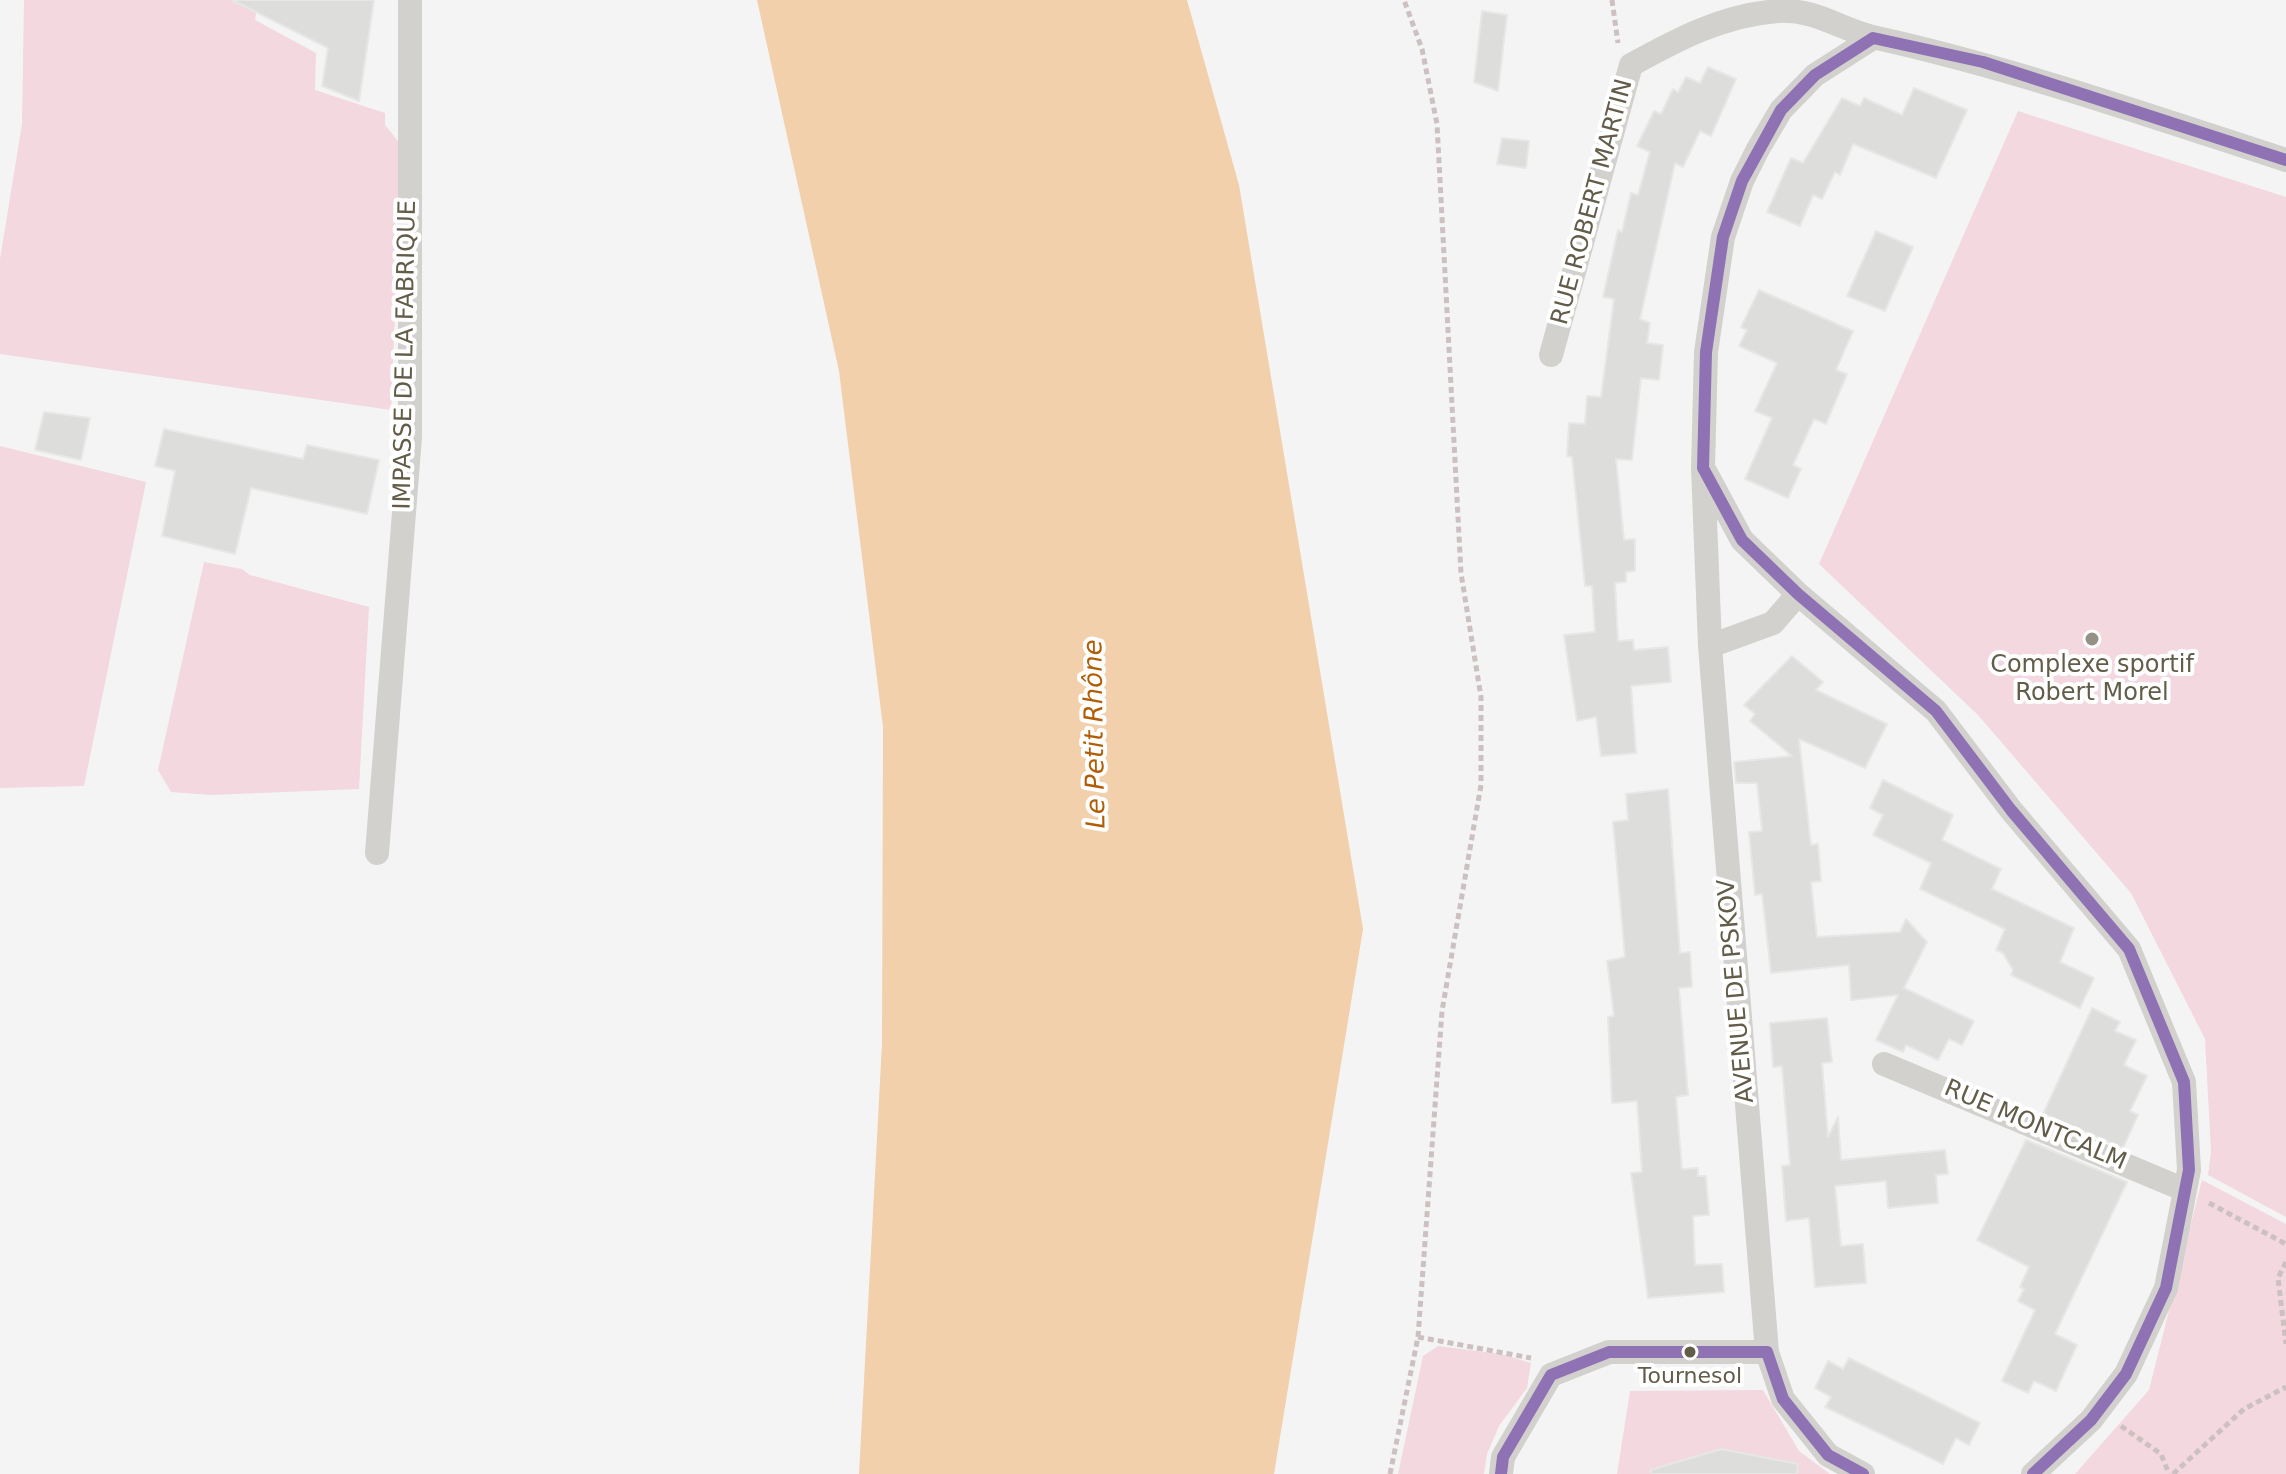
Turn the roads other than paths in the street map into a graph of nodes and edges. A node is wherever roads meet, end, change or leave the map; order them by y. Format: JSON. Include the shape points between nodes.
{"nodes":[{"id":1,"x":410,"y":0,"type":"edge"},
{"id":2,"x":1873,"y":38,"type":"junction"},
{"id":3,"x":2286,"y":160,"type":"edge"},
{"id":4,"x":1551,"y":355,"type":"dead end"},
{"id":5,"x":1703,"y":468,"type":"junction"},
{"id":6,"x":1798,"y":594,"type":"junction"},
{"id":7,"x":1710,"y":646,"type":"junction"},
{"id":8,"x":377,"y":853,"type":"dead end"},
{"id":9,"x":1884,"y":1064,"type":"dead end"},
{"id":10,"x":2185,"y":1190,"type":"junction"},
{"id":11,"x":1767,"y":1352,"type":"junction"},
{"id":12,"x":1501,"y":1474,"type":"edge"},
{"id":13,"x":1863,"y":1474,"type":"edge"},
{"id":14,"x":2033,"y":1474,"type":"edge"}],
"edges":[{"from":1,"to":8,"type":"street","name":"IMPASSE DE LA FABRIQUE","via":[[410,437]]},
{"from":2,"to":3,"type":"street","name":"RUE ROBERT MARTIN","via":[[1983,62]]},
{"from":2,"to":4,"type":"street","name":"RUE ROBERT MARTIN","via":[[1809,12],[1751,15],[1721,21],[1631,65]]},
{"from":2,"to":5,"type":"street","name":"AVENUE DE PSKOV","via":[[1815,75],[1781,110],[1742,181],[1723,237],[1706,352]]},
{"from":5,"to":6,"type":"street","name":"AVENUE DE PSKOV","via":[[1742,540]]},
{"from":5,"to":7,"type":"street","name":"AVENUE DE PSKOV"},
{"from":6,"to":7,"type":"street","via":[[1773,623]]},
{"from":6,"to":10,"type":"street","name":"AVENUE DE PSKOV","via":[[1936,711],[2011,810],[2129,949],[2184,1082],[2189,1170]]},
{"from":7,"to":11,"type":"street","name":"AVENUE DE PSKOV"},
{"from":9,"to":10,"type":"street","name":"RUE MONTCALM"},
{"from":10,"to":14,"type":"street","name":"AVENUE DE PSKOV","via":[[2166,1288],[2126,1374]]},
{"from":11,"to":12,"type":"street","via":[[1609,1352],[1551,1375],[1503,1457]]},
{"from":11,"to":13,"type":"street","name":"AVENUE DE PSKOV","via":[[1783,1399],[1828,1455]]}]}
